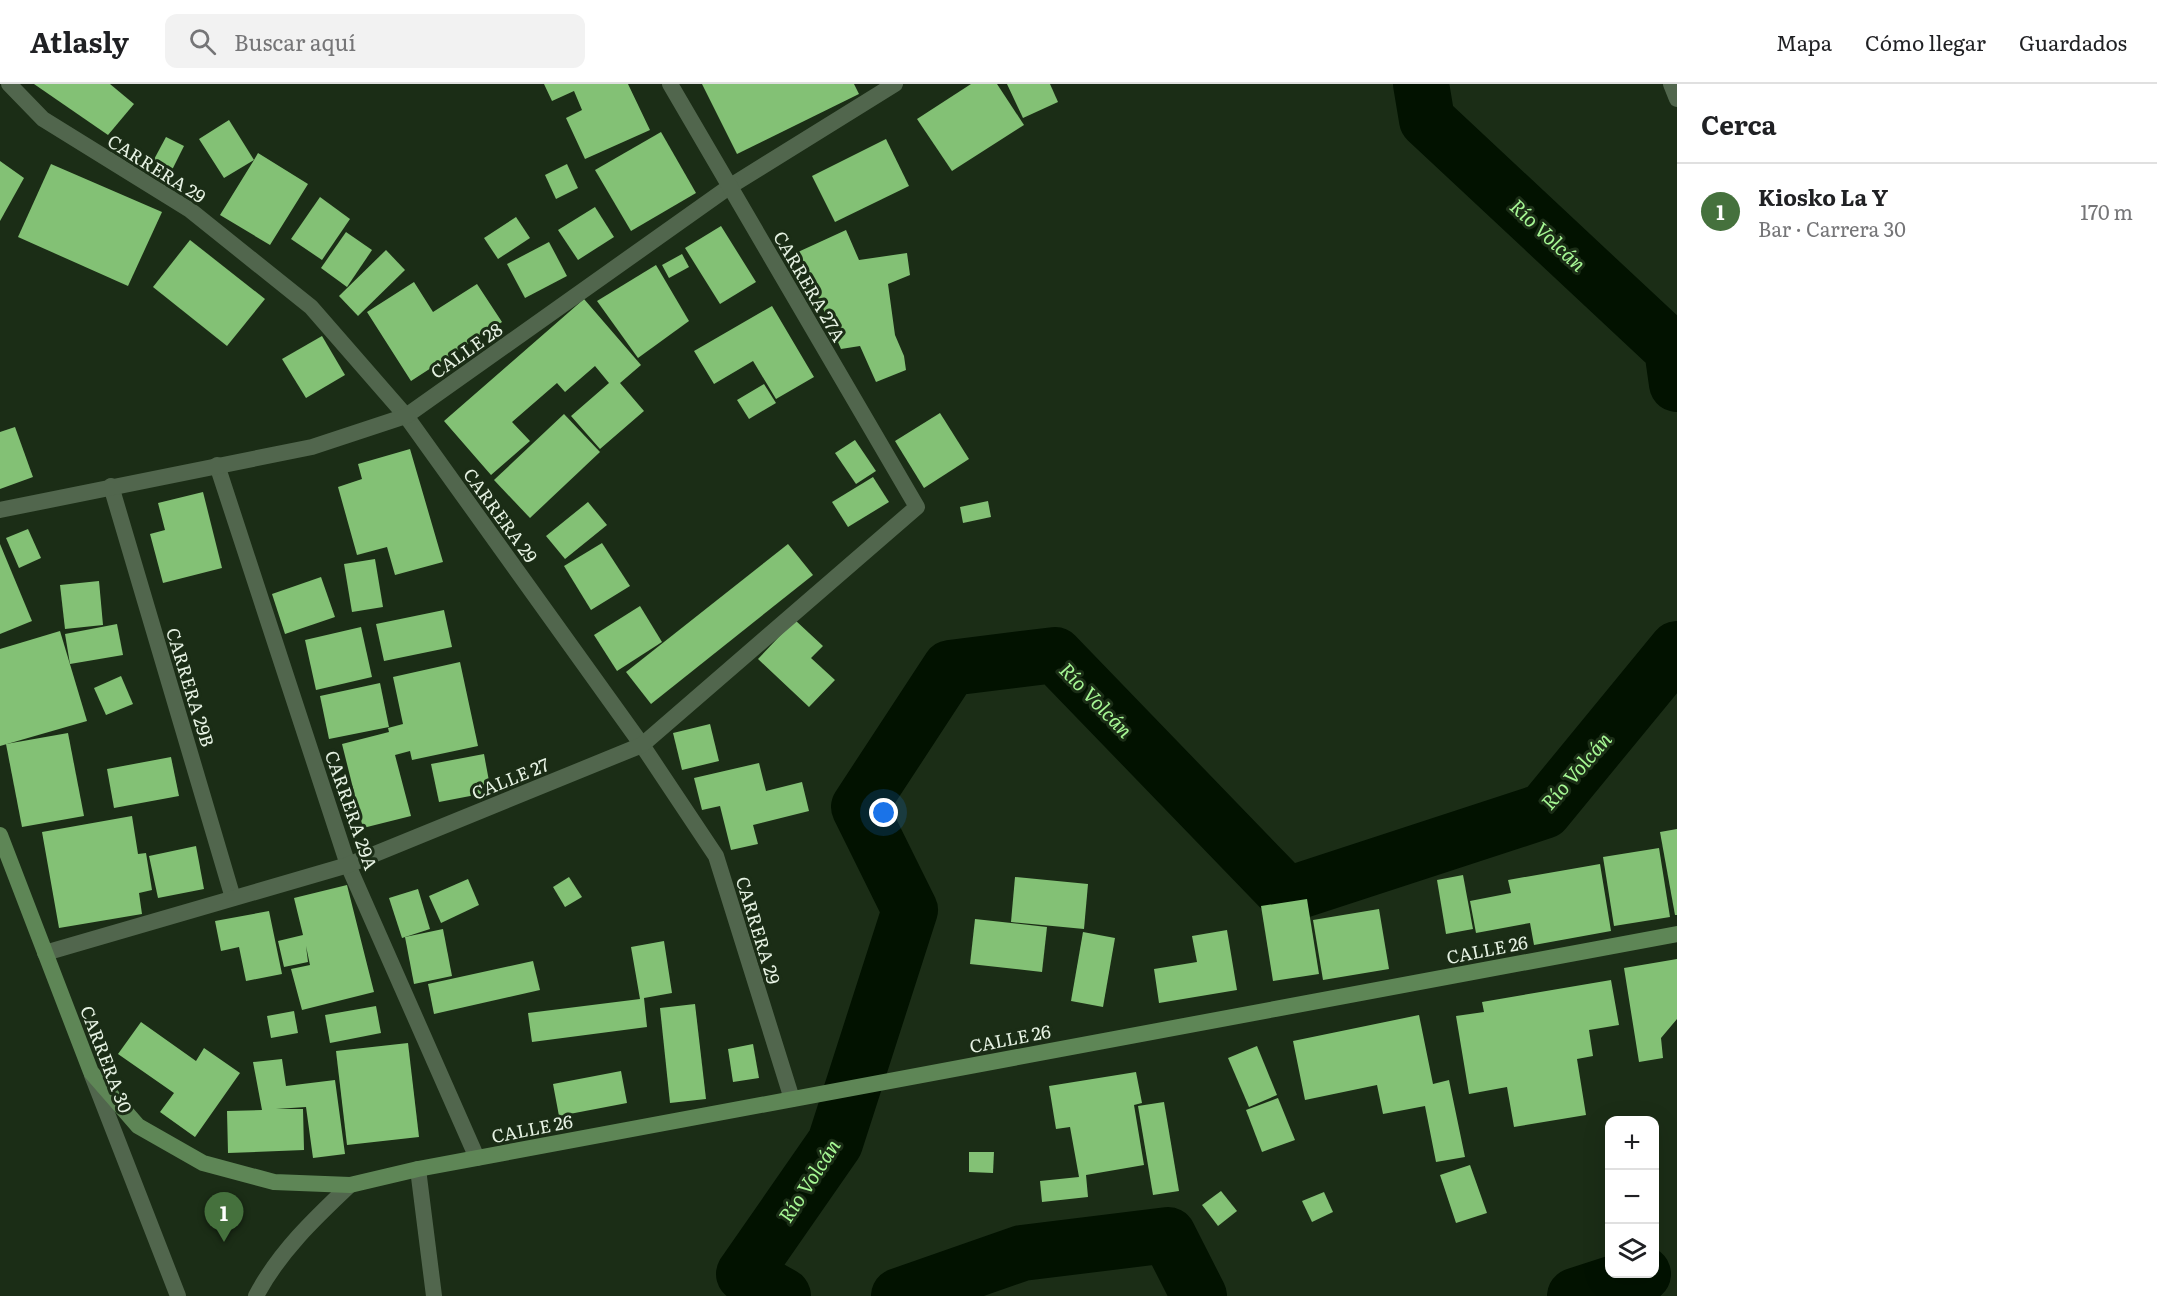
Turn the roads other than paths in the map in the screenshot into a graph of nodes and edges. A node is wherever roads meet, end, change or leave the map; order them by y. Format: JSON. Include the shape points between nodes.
{"nodes":[{"id":1,"x":9,"y":84,"type":"edge"},
{"id":2,"x":670,"y":84,"type":"edge"},
{"id":3,"x":1671,"y":84,"type":"edge"},
{"id":4,"x":889,"y":85,"type":"edge"},
{"id":5,"x":1677,"y":99,"type":"edge"},
{"id":6,"x":729,"y":187,"type":"junction"},
{"id":7,"x":406,"y":416,"type":"junction"},
{"id":8,"x":217,"y":465,"type":"junction"},
{"id":9,"x":111,"y":486,"type":"junction"},
{"id":10,"x":917,"y":507,"type":"joint"},
{"id":11,"x":0,"y":510,"type":"edge"},
{"id":12,"x":642,"y":745,"type":"junction"},
{"id":13,"x":0,"y":835,"type":"edge"},
{"id":14,"x":348,"y":865,"type":"junction"},
{"id":15,"x":233,"y":898,"type":"junction"},
{"id":16,"x":1677,"y":933,"type":"edge"},
{"id":17,"x":45,"y":952,"type":"junction"},
{"id":18,"x":91,"y":1072,"type":"junction"},
{"id":19,"x":792,"y":1099,"type":"junction"},
{"id":20,"x":477,"y":1158,"type":"junction"},
{"id":21,"x":418,"y":1169,"type":"junction"},
{"id":22,"x":350,"y":1185,"type":"junction"},
{"id":23,"x":178,"y":1296,"type":"edge"},
{"id":24,"x":256,"y":1296,"type":"edge"},
{"id":25,"x":434,"y":1296,"type":"edge"}],
"edges":[{"from":1,"to":7,"type":"street","name":"CARRERA 29","via":[[43,119],[190,210],[311,307]]},
{"from":2,"to":6,"type":"street","name":"CARRERA 27A"},
{"from":3,"to":5,"type":"street"},
{"from":4,"to":6,"type":"street","name":"CALLE 28"},
{"from":6,"to":7,"type":"street","name":"CALLE 28"},
{"from":6,"to":10,"type":"street","name":"CARRERA 27A"},
{"from":7,"to":8,"type":"street","name":"CALLE 28","via":[[312,447]]},
{"from":7,"to":12,"type":"street","name":"CARRERA 29"},
{"from":8,"to":9,"type":"street","name":"CALLE 28"},
{"from":8,"to":14,"type":"street","name":"CARRERA 29A"},
{"from":9,"to":11,"type":"street","name":"CALLE 28"},
{"from":9,"to":15,"type":"street","name":"CARRERA 29B"},
{"from":10,"to":12,"type":"street","name":"CALLE 27"},
{"from":12,"to":14,"type":"street","name":"CALLE 27"},
{"from":12,"to":19,"type":"street","name":"CARRERA 29","via":[[716,856]]},
{"from":13,"to":17,"type":"main road","name":"CARRERA 30"},
{"from":14,"to":15,"type":"street","name":"CALLE 27"},
{"from":14,"to":20,"type":"street","name":"CARRERA 29A"},
{"from":15,"to":17,"type":"street","name":"CALLE 27"},
{"from":16,"to":19,"type":"main road","name":"CALLE 26"},
{"from":17,"to":18,"type":"main road","name":"CARRERA 30"},
{"from":18,"to":22,"type":"main road","name":"CALLE 26","via":[[138,1126],[202,1163],[274,1182]]},
{"from":18,"to":23,"type":"street","name":"CARRERA 30"},
{"from":19,"to":20,"type":"main road","name":"CALLE 26"},
{"from":20,"to":21,"type":"main road","name":"CALLE 26"},
{"from":21,"to":22,"type":"main road","name":"CALLE 26"},
{"from":21,"to":25,"type":"street"},
{"from":22,"to":24,"type":"street","via":[[302,1230]]}]}
